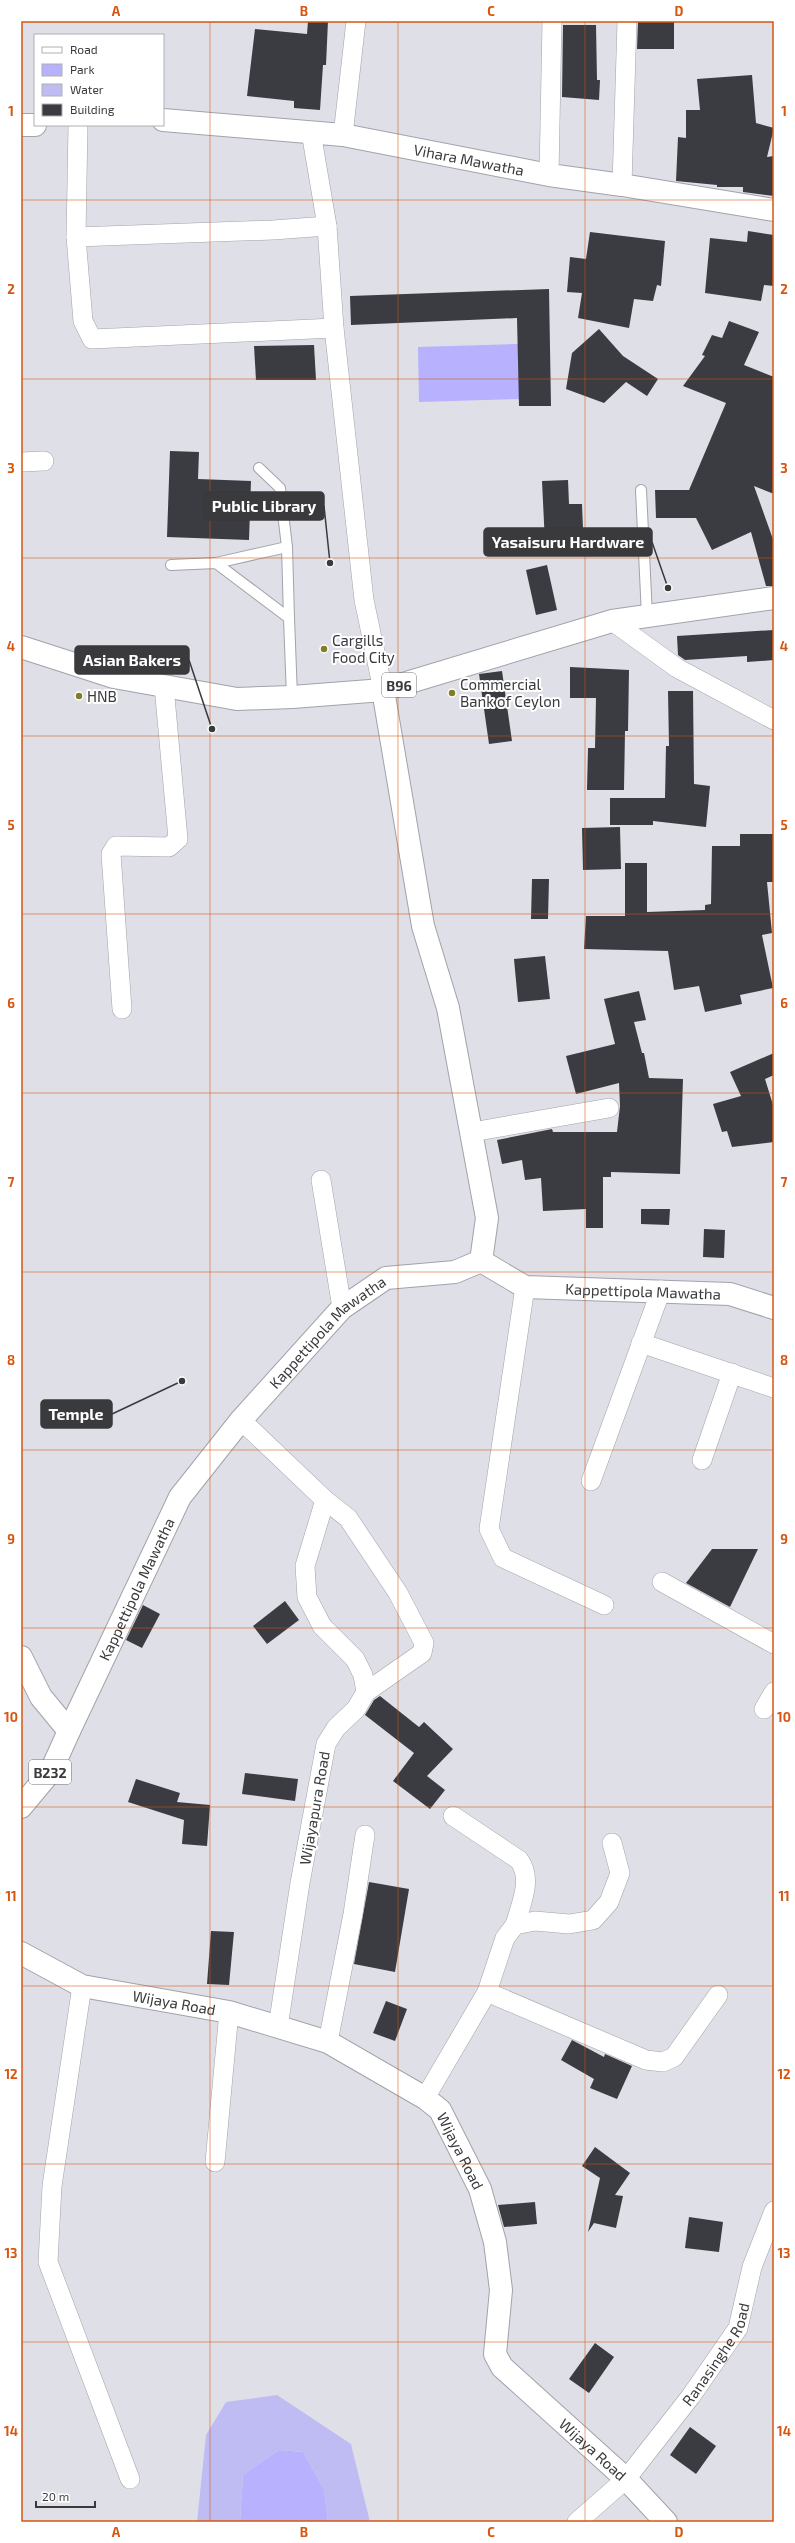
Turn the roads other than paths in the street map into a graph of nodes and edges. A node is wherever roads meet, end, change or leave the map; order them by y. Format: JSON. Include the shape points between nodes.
{"nodes":[{"id":1,"x":356,"y":21,"type":"edge"},
{"id":2,"x":552,"y":21,"type":"edge"},
{"id":3,"x":627,"y":21,"type":"edge"},
{"id":4,"x":164,"y":120,"type":"edge"},
{"id":5,"x":21,"y":125,"type":"edge"},
{"id":6,"x":34,"y":125,"type":"edge"},
{"id":7,"x":78,"y":126,"type":"edge"},
{"id":8,"x":311,"y":132,"type":"junction"},
{"id":9,"x":343,"y":135,"type":"junction"},
{"id":10,"x":549,"y":175,"type":"junction"},
{"id":11,"x":622,"y":184,"type":"junction"},
{"id":12,"x":774,"y":210,"type":"edge"},
{"id":13,"x":327,"y":226,"type":"junction"},
{"id":14,"x":76,"y":237,"type":"junction"},
{"id":15,"x":334,"y":328,"type":"junction"},
{"id":16,"x":44,"y":461,"type":"dead end"},
{"id":17,"x":21,"y":462,"type":"edge"},
{"id":18,"x":259,"y":468,"type":"dead end"},
{"id":19,"x":641,"y":490,"type":"dead end"},
{"id":20,"x":287,"y":547,"type":"junction"},
{"id":21,"x":216,"y":563,"type":"junction"},
{"id":22,"x":171,"y":565,"type":"dead end"},
{"id":23,"x":774,"y":598,"type":"edge"},
{"id":24,"x":647,"y":616,"type":"junction"},
{"id":25,"x":288,"y":618,"type":"junction"},
{"id":26,"x":612,"y":621,"type":"junction"},
{"id":27,"x":21,"y":647,"type":"edge"},
{"id":28,"x":164,"y":686,"type":"junction"},
{"id":29,"x":383,"y":690,"type":"junction"},
{"id":30,"x":292,"y":697,"type":"junction"},
{"id":31,"x":774,"y":720,"type":"edge"},
{"id":32,"x":122,"y":1009,"type":"dead end"},
{"id":33,"x":609,"y":1108,"type":"dead end"},
{"id":34,"x":472,"y":1132,"type":"junction"},
{"id":35,"x":321,"y":1180,"type":"dead end"},
{"id":36,"x":480,"y":1261,"type":"junction"},
{"id":37,"x":525,"y":1286,"type":"junction"},
{"id":38,"x":661,"y":1290,"type":"junction"},
{"id":39,"x":342,"y":1308,"type":"junction"},
{"id":40,"x":774,"y":1308,"type":"edge"},
{"id":41,"x":641,"y":1343,"type":"junction"},
{"id":42,"x":732,"y":1373,"type":"junction"},
{"id":43,"x":774,"y":1388,"type":"edge"},
{"id":44,"x":242,"y":1420,"type":"junction"},
{"id":45,"x":702,"y":1460,"type":"dead end"},
{"id":46,"x":591,"y":1481,"type":"dead end"},
{"id":47,"x":325,"y":1500,"type":"junction"},
{"id":48,"x":662,"y":1582,"type":"dead end"},
{"id":49,"x":604,"y":1605,"type":"dead end"},
{"id":50,"x":774,"y":1644,"type":"edge"},
{"id":51,"x":21,"y":1657,"type":"edge"},
{"id":52,"x":366,"y":1692,"type":"junction"},
{"id":53,"x":774,"y":1692,"type":"edge"},
{"id":54,"x":764,"y":1709,"type":"dead end"},
{"id":55,"x":69,"y":1731,"type":"junction"},
{"id":56,"x":21,"y":1807,"type":"edge"},
{"id":57,"x":453,"y":1816,"type":"dead end"},
{"id":58,"x":365,"y":1835,"type":"dead end"},
{"id":59,"x":612,"y":1843,"type":"dead end"},
{"id":60,"x":515,"y":1925,"type":"junction"},
{"id":61,"x":21,"y":1953,"type":"edge"},
{"id":62,"x":82,"y":1986,"type":"junction"},
{"id":63,"x":487,"y":1992,"type":"junction"},
{"id":64,"x":718,"y":1995,"type":"dead end"},
{"id":65,"x":229,"y":2012,"type":"junction"},
{"id":66,"x":278,"y":2027,"type":"junction"},
{"id":67,"x":328,"y":2042,"type":"junction"},
{"id":68,"x":425,"y":2098,"type":"junction"},
{"id":69,"x":215,"y":2162,"type":"dead end"},
{"id":70,"x":774,"y":2211,"type":"edge"},
{"id":71,"x":130,"y":2479,"type":"dead end"},
{"id":72,"x":626,"y":2479,"type":"junction"},
{"id":73,"x":577,"y":2522,"type":"edge"},
{"id":74,"x":666,"y":2522,"type":"edge"}],
"edges":[{"from":1,"to":9,"type":"street"},
{"from":2,"to":10,"type":"street"},
{"from":3,"to":11,"type":"street"},
{"from":4,"to":8,"type":"street","name":"Vihara Mawatha"},
{"from":5,"to":6,"type":"street"},
{"from":7,"to":14,"type":"street"},
{"from":8,"to":9,"type":"street","name":"Vihara Mawatha"},
{"from":8,"to":13,"type":"street"},
{"from":9,"to":10,"type":"street","name":"Vihara Mawatha"},
{"from":10,"to":11,"type":"street","name":"Vihara Mawatha"},
{"from":11,"to":12,"type":"street","name":"Vihara Mawatha"},
{"from":13,"to":14,"type":"street"},
{"from":13,"to":15,"type":"street"},
{"from":14,"to":15,"type":"street","via":[[83,322],[92,339]]},
{"from":15,"to":29,"type":"street","via":[[364,600]]},
{"from":16,"to":17,"type":"street"},
{"from":18,"to":20,"type":"lane","via":[[280,488]]},
{"from":19,"to":24,"type":"lane"},
{"from":20,"to":21,"type":"lane"},
{"from":20,"to":25,"type":"lane"},
{"from":21,"to":22,"type":"lane"},
{"from":21,"to":25,"type":"lane"},
{"from":23,"to":24,"type":"street","number":"B96"},
{"from":24,"to":26,"type":"street","number":"B96"},
{"from":25,"to":30,"type":"lane"},
{"from":26,"to":29,"type":"street","number":"B96"},
{"from":26,"to":31,"type":"street","via":[[678,668]]},
{"from":27,"to":28,"type":"street","number":"B96","via":[[114,677]]},
{"from":28,"to":30,"type":"street","number":"B96","via":[[237,699]]},
{"from":28,"to":32,"type":"street","via":[[178,839],[169,847],[116,846],[110,854]]},
{"from":29,"to":30,"type":"street","number":"B96"},
{"from":29,"to":34,"type":"street","via":[[423,926],[448,1008]]},
{"from":33,"to":34,"type":"street"},
{"from":34,"to":36,"type":"street","via":[[487,1218]]},
{"from":35,"to":39,"type":"street"},
{"from":36,"to":37,"type":"street","name":"Kappettipola Mawatha"},
{"from":36,"to":39,"type":"street","name":"Kappettipola Mawatha","via":[[455,1272],[386,1278]]},
{"from":37,"to":38,"type":"street","name":"Kappettipola Mawatha"},
{"from":37,"to":49,"type":"street","via":[[489,1529],[503,1558]]},
{"from":38,"to":40,"type":"street","name":"Kappettipola Mawatha","via":[[730,1294]]},
{"from":38,"to":41,"type":"street"},
{"from":39,"to":44,"type":"street","name":"Kappettipola Mawatha"},
{"from":41,"to":42,"type":"street"},
{"from":41,"to":46,"type":"street"},
{"from":42,"to":43,"type":"street"},
{"from":42,"to":45,"type":"street"},
{"from":44,"to":47,"type":"street"},
{"from":44,"to":55,"type":"street","name":"Kappettipola Mawatha","via":[[180,1497]]},
{"from":47,"to":52,"type":"street","via":[[305,1566],[307,1597],[322,1626],[356,1659],[363,1675]]},
{"from":47,"to":52,"type":"street","via":[[348,1518],[398,1593],[424,1643],[422,1653]]},
{"from":48,"to":50,"type":"street"},
{"from":51,"to":55,"type":"street","via":[[41,1697]]},
{"from":52,"to":66,"type":"street","name":"Wijayapura Road","via":[[356,1709],[336,1728],[326,1744],[300,1883]]},
{"from":53,"to":54,"type":"street"},
{"from":55,"to":56,"type":"street","number":"B232","via":[[51,1771]]},
{"from":57,"to":60,"type":"street","via":[[519,1860],[525,1868],[527,1880]]},
{"from":58,"to":67,"type":"street","via":[[353,1914]]},
{"from":59,"to":60,"type":"street","via":[[620,1872],[609,1902],[593,1920],[569,1924],[535,1921]]},
{"from":60,"to":63,"type":"street","via":[[505,1938]]},
{"from":61,"to":62,"type":"street","name":"Wijaya Road"},
{"from":62,"to":65,"type":"street","name":"Wijaya Road"},
{"from":62,"to":71,"type":"street","via":[[52,2186],[48,2262]]},
{"from":63,"to":64,"type":"street","via":[[646,2060],[663,2062],[674,2056]]},
{"from":63,"to":68,"type":"street"},
{"from":65,"to":66,"type":"street","name":"Wijaya Road"},
{"from":65,"to":69,"type":"street"},
{"from":66,"to":67,"type":"street","name":"Wijaya Road"},
{"from":67,"to":68,"type":"street","name":"Wijaya Road"},
{"from":68,"to":72,"type":"street","name":"Wijaya Road","via":[[440,2110],[480,2189],[495,2242],[501,2290],[495,2354],[502,2367]]},
{"from":70,"to":72,"type":"street","name":"Ranasinghe Road","via":[[752,2267],[738,2328],[691,2396]]},
{"from":72,"to":73,"type":"street","name":"Ranasinghe Road"},
{"from":72,"to":74,"type":"street","name":"Wijaya Road"}]}
